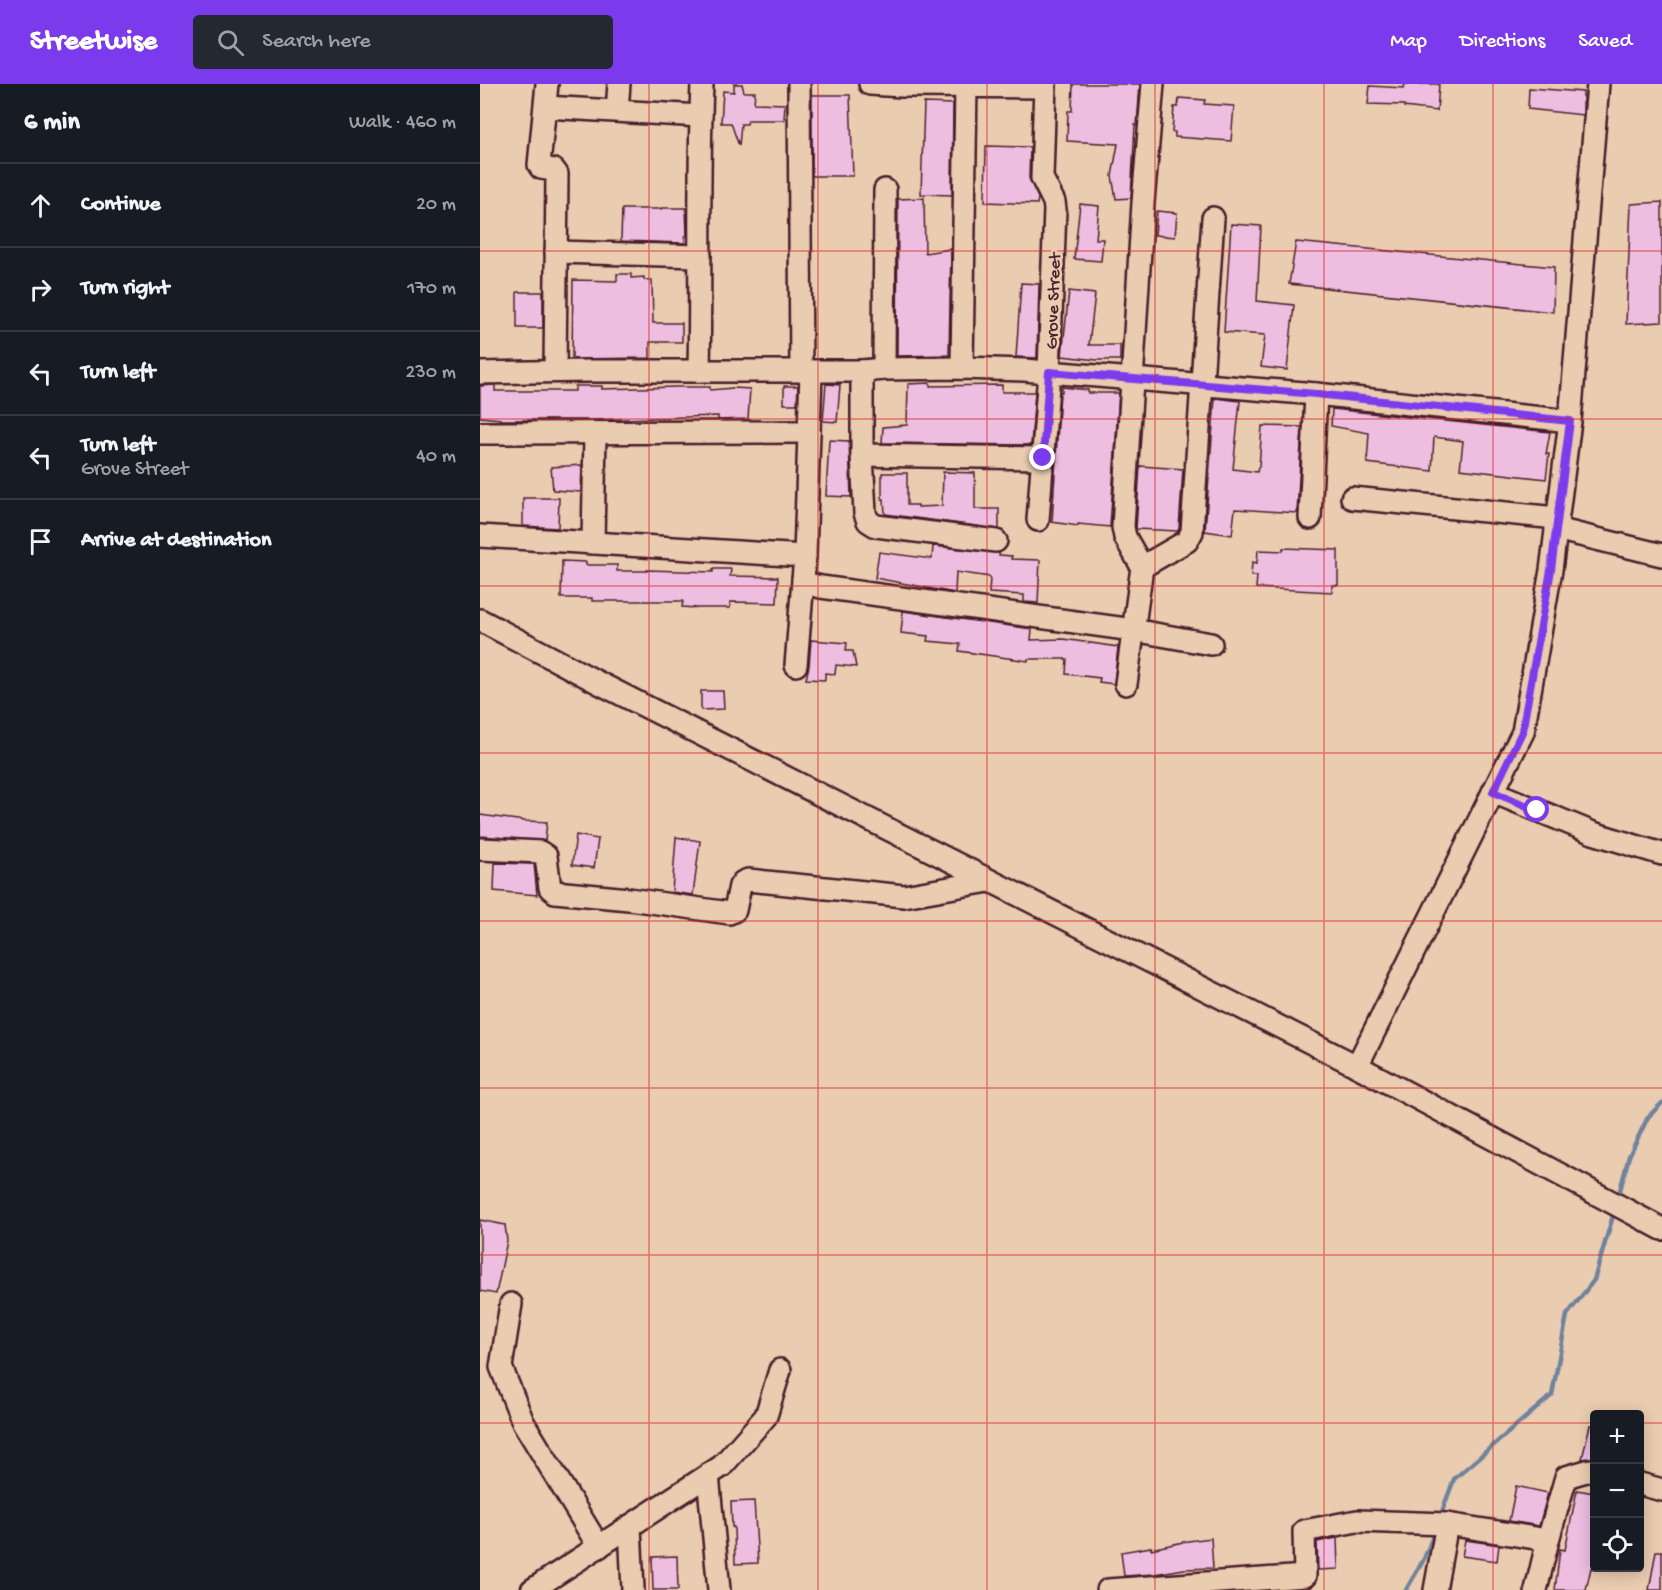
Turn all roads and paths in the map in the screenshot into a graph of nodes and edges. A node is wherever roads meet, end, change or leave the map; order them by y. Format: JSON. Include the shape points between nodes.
{"nodes":[{"id":1,"x":547,"y":84,"type":"edge"},
{"id":2,"x":619,"y":84,"type":"edge"},
{"id":3,"x":702,"y":84,"type":"edge"},
{"id":4,"x":799,"y":84,"type":"edge"},
{"id":5,"x":870,"y":84,"type":"edge"},
{"id":6,"x":1153,"y":84,"type":"edge"},
{"id":7,"x":1598,"y":84,"type":"edge"},
{"id":8,"x":966,"y":85,"type":"edge"},
{"id":9,"x":1045,"y":85,"type":"edge"},
{"id":10,"x":545,"y":107,"type":"junction"},
{"id":11,"x":617,"y":111,"type":"junction"},
{"id":12,"x":701,"y":116,"type":"junction"},
{"id":13,"x":885,"y":190,"type":"dead end"},
{"id":14,"x":1213,"y":218,"type":"dead end"},
{"id":15,"x":556,"y":252,"type":"junction"},
{"id":16,"x":700,"y":256,"type":"junction"},
{"id":17,"x":962,"y":368,"type":"junction"},
{"id":18,"x":884,"y":369,"type":"junction"},
{"id":19,"x":555,"y":371,"type":"junction"},
{"id":20,"x":699,"y":371,"type":"junction"},
{"id":21,"x":806,"y":371,"type":"junction"},
{"id":22,"x":862,"y":371,"type":"junction"},
{"id":23,"x":1049,"y":372,"type":"junction"},
{"id":24,"x":480,"y":373,"type":"edge"},
{"id":25,"x":1132,"y":379,"type":"junction"},
{"id":26,"x":1202,"y":385,"type":"junction"},
{"id":27,"x":1316,"y":394,"type":"junction"},
{"id":28,"x":1570,"y":421,"type":"junction"},
{"id":29,"x":809,"y":432,"type":"junction"},
{"id":30,"x":480,"y":433,"type":"edge"},
{"id":31,"x":595,"y":433,"type":"junction"},
{"id":32,"x":862,"y":455,"type":"junction"},
{"id":33,"x":1043,"y":458,"type":"junction"},
{"id":34,"x":1352,"y":498,"type":"dead end"},
{"id":35,"x":1310,"y":518,"type":"dead end"},
{"id":36,"x":1038,"y":520,"type":"dead end"},
{"id":37,"x":1556,"y":524,"type":"junction"},
{"id":38,"x":480,"y":536,"type":"edge"},
{"id":39,"x":996,"y":541,"type":"dead end"},
{"id":40,"x":593,"y":543,"type":"junction"},
{"id":41,"x":1662,"y":555,"type":"edge"},
{"id":42,"x":805,"y":556,"type":"junction"},
{"id":43,"x":1142,"y":567,"type":"junction"},
{"id":44,"x":803,"y":579,"type":"junction"},
{"id":45,"x":480,"y":620,"type":"edge"},
{"id":46,"x":1133,"y":630,"type":"junction"},
{"id":47,"x":1211,"y":644,"type":"dead end"},
{"id":48,"x":796,"y":665,"type":"dead end"},
{"id":49,"x":1126,"y":684,"type":"dead end"},
{"id":50,"x":1493,"y":792,"type":"junction"},
{"id":51,"x":480,"y":849,"type":"edge"},
{"id":52,"x":1662,"y":854,"type":"edge"},
{"id":53,"x":989,"y":881,"type":"junction"},
{"id":54,"x":1357,"y":1066,"type":"junction"},
{"id":55,"x":1662,"y":1229,"type":"edge"},
{"id":56,"x":511,"y":1304,"type":"dead end"},
{"id":57,"x":780,"y":1370,"type":"dead end"},
{"id":58,"x":1590,"y":1470,"type":"edge"},
{"id":59,"x":708,"y":1475,"type":"junction"},
{"id":60,"x":1644,"y":1485,"type":"edge"},
{"id":61,"x":1662,"y":1490,"type":"edge"},
{"id":62,"x":1446,"y":1524,"type":"junction"},
{"id":63,"x":630,"y":1526,"type":"junction"},
{"id":64,"x":1548,"y":1539,"type":"junction"},
{"id":65,"x":599,"y":1547,"type":"junction"},
{"id":66,"x":544,"y":1586,"type":"edge"},
{"id":67,"x":633,"y":1590,"type":"edge"},
{"id":68,"x":718,"y":1590,"type":"edge"},
{"id":69,"x":1108,"y":1590,"type":"edge"},
{"id":70,"x":1435,"y":1590,"type":"edge"},
{"id":71,"x":1536,"y":1590,"type":"edge"}],
"edges":[{"from":1,"to":10,"type":"street"},
{"from":2,"to":11,"type":"street"},
{"from":3,"to":12,"type":"street"},
{"from":4,"to":21,"type":"street"},
{"from":5,"to":8,"type":"street"},
{"from":6,"to":25,"type":"street"},
{"from":7,"to":28,"type":"street"},
{"from":8,"to":9,"type":"street"},
{"from":8,"to":17,"type":"street"},
{"from":9,"to":23,"type":"street","name":"Grove Street","via":[[1042,178],[1055,209]]},
{"from":10,"to":11,"type":"street"},
{"from":10,"to":15,"type":"street","via":[[539,165],[556,174]]},
{"from":11,"to":12,"type":"street"},
{"from":12,"to":16,"type":"street"},
{"from":13,"to":18,"type":"street"},
{"from":14,"to":26,"type":"street"},
{"from":15,"to":16,"type":"street"},
{"from":15,"to":19,"type":"street"},
{"from":16,"to":20,"type":"street"},
{"from":17,"to":18,"type":"street"},
{"from":17,"to":23,"type":"street"},
{"from":18,"to":22,"type":"street"},
{"from":19,"to":20,"type":"street"},
{"from":19,"to":24,"type":"street"},
{"from":20,"to":21,"type":"street"},
{"from":21,"to":22,"type":"street"},
{"from":21,"to":29,"type":"street"},
{"from":22,"to":32,"type":"street"},
{"from":23,"to":25,"type":"street"},
{"from":23,"to":33,"type":"street","name":"Grove Street"},
{"from":25,"to":26,"type":"street"},
{"from":25,"to":43,"type":"street","via":[[1123,527]]},
{"from":26,"to":27,"type":"street"},
{"from":26,"to":43,"type":"street","via":[[1192,532],[1187,541]]},
{"from":27,"to":28,"type":"street"},
{"from":27,"to":35,"type":"street"},
{"from":28,"to":37,"type":"street"},
{"from":29,"to":31,"type":"street"},
{"from":29,"to":42,"type":"street"},
{"from":30,"to":31,"type":"street"},
{"from":31,"to":40,"type":"street"},
{"from":32,"to":33,"type":"street"},
{"from":32,"to":39,"type":"street","via":[[868,521],[876,526]]},
{"from":33,"to":36,"type":"street","name":"Grove Street"},
{"from":34,"to":37,"type":"street"},
{"from":37,"to":41,"type":"street"},
{"from":37,"to":50,"type":"street","via":[[1522,732]]},
{"from":38,"to":40,"type":"street"},
{"from":40,"to":42,"type":"street"},
{"from":42,"to":44,"type":"street"},
{"from":43,"to":46,"type":"street"},
{"from":44,"to":46,"type":"street","via":[[822,587]]},
{"from":44,"to":48,"type":"street"},
{"from":45,"to":53,"type":"street"},
{"from":46,"to":47,"type":"street"},
{"from":46,"to":49,"type":"street"},
{"from":50,"to":52,"type":"street","via":[[1593,834]]},
{"from":50,"to":54,"type":"street"},
{"from":51,"to":53,"type":"street","via":[[540,852],[546,856],[550,888],[555,892],[729,913],[735,910],[740,886],[748,880],[904,896]]},
{"from":53,"to":54,"type":"street"},
{"from":54,"to":55,"type":"street"},
{"from":56,"to":65,"type":"street","via":[[501,1367],[524,1422]]},
{"from":57,"to":59,"type":"street","via":[[766,1416],[722,1466]]},
{"from":58,"to":64,"type":"street","via":[[1566,1477]]},
{"from":59,"to":63,"type":"street"},
{"from":59,"to":68,"type":"street"},
{"from":60,"to":61,"type":"street"},
{"from":62,"to":64,"type":"street"},
{"from":62,"to":69,"type":"street","via":[[1357,1521],[1304,1531],[1305,1576]]},
{"from":62,"to":70,"type":"street"},
{"from":63,"to":65,"type":"street"},
{"from":63,"to":67,"type":"street"},
{"from":64,"to":71,"type":"street"},
{"from":65,"to":66,"type":"street"}]}
